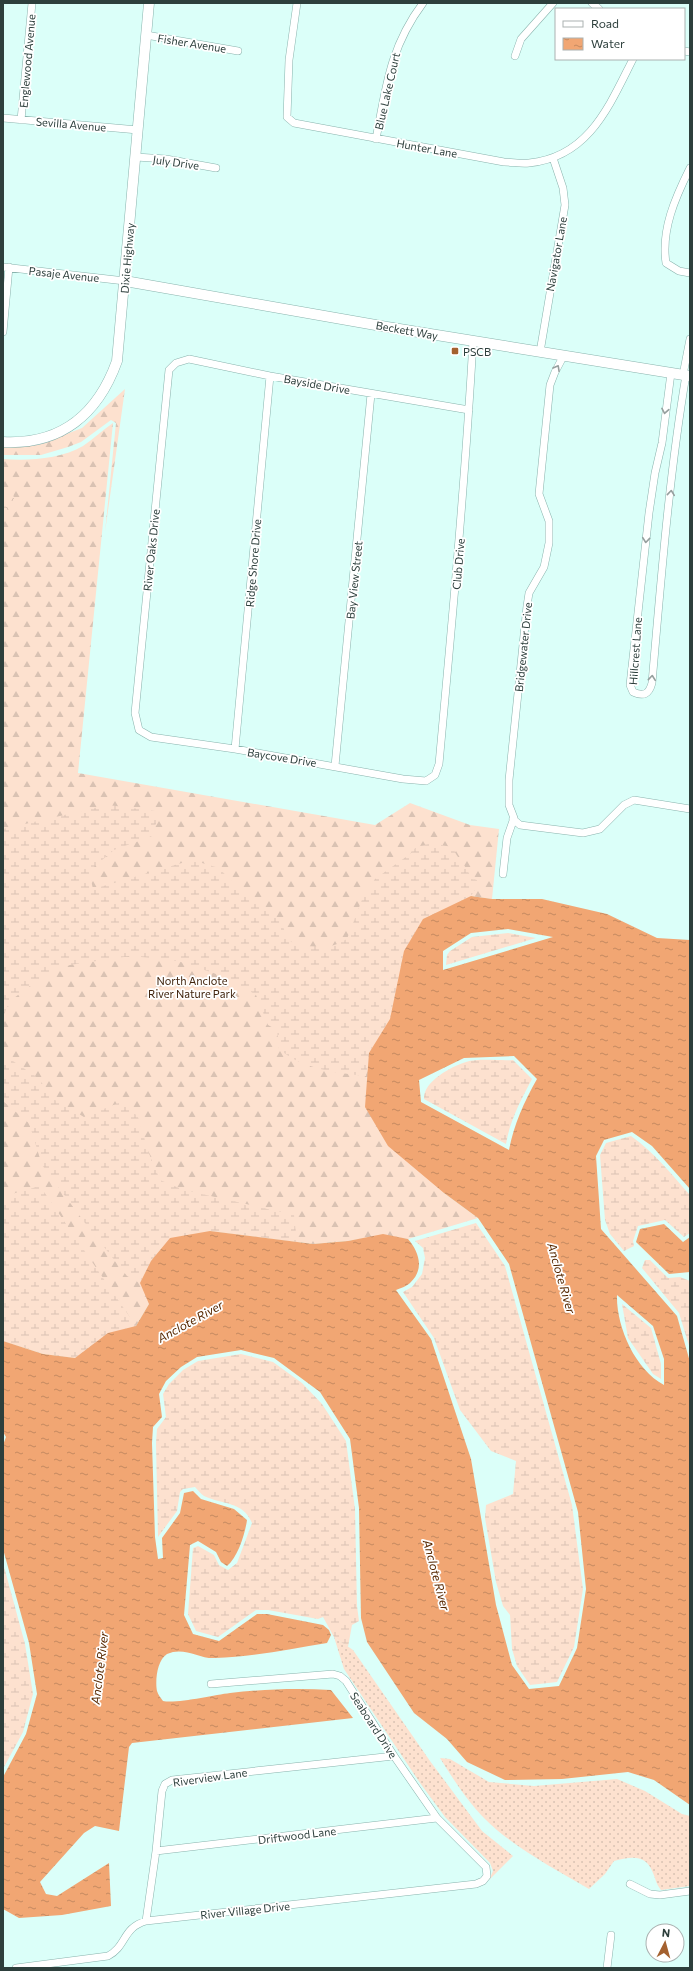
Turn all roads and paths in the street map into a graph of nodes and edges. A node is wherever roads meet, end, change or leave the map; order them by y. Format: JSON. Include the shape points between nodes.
{"nodes":[{"id":1,"x":32,"y":3,"type":"edge"},
{"id":2,"x":149,"y":3,"type":"edge"},
{"id":3,"x":297,"y":3,"type":"edge"},
{"id":4,"x":423,"y":3,"type":"edge"},
{"id":5,"x":553,"y":3,"type":"edge"},
{"id":6,"x":146,"y":35,"type":"junction"},
{"id":7,"x":238,"y":51,"type":"dead end"},
{"id":8,"x":514,"y":56,"type":"dead end"},
{"id":9,"x":632,"y":60,"type":"edge"},
{"id":10,"x":3,"y":118,"type":"edge"},
{"id":11,"x":22,"y":120,"type":"junction"},
{"id":12,"x":138,"y":130,"type":"junction"},
{"id":13,"x":376,"y":139,"type":"junction"},
{"id":14,"x":136,"y":157,"type":"junction"},
{"id":15,"x":553,"y":158,"type":"junction"},
{"id":16,"x":216,"y":168,"type":"dead end"},
{"id":17,"x":690,"y":168,"type":"edge"},
{"id":18,"x":6,"y":267,"type":"edge"},
{"id":19,"x":690,"y":273,"type":"edge"},
{"id":20,"x":125,"y":280,"type":"junction"},
{"id":21,"x":3,"y":332,"type":"edge"},
{"id":22,"x":690,"y":339,"type":"edge"},
{"id":23,"x":473,"y":341,"type":"junction"},
{"id":24,"x":540,"y":352,"type":"junction"},
{"id":25,"x":564,"y":355,"type":"junction"},
{"id":26,"x":169,"y":370,"type":"joint"},
{"id":27,"x":671,"y":373,"type":"junction"},
{"id":28,"x":686,"y":375,"type":"edge"},
{"id":29,"x":270,"y":376,"type":"junction"},
{"id":30,"x":371,"y":394,"type":"junction"},
{"id":31,"x":469,"y":410,"type":"junction"},
{"id":32,"x":3,"y":442,"type":"edge"},
{"id":33,"x":139,"y":730,"type":"joint"},
{"id":34,"x":235,"y":749,"type":"junction"},
{"id":35,"x":335,"y":766,"type":"junction"},
{"id":36,"x":426,"y":781,"type":"joint"},
{"id":37,"x":690,"y":809,"type":"edge"},
{"id":38,"x":513,"y":819,"type":"junction"},
{"id":39,"x":503,"y":874,"type":"dead end"},
{"id":40,"x":211,"y":1684,"type":"dead end"},
{"id":41,"x":394,"y":1756,"type":"junction"},
{"id":42,"x":437,"y":1818,"type":"junction"},
{"id":43,"x":156,"y":1851,"type":"junction"},
{"id":44,"x":487,"y":1876,"type":"joint"},
{"id":45,"x":630,"y":1884,"type":"dead end"},
{"id":46,"x":690,"y":1891,"type":"edge"},
{"id":47,"x":146,"y":1921,"type":"junction"},
{"id":48,"x":610,"y":1935,"type":"dead end"},
{"id":49,"x":16,"y":1968,"type":"edge"},
{"id":50,"x":607,"y":1968,"type":"edge"}],
"edges":[{"from":1,"to":11,"type":"street","name":"Englewood Avenue"},
{"from":2,"to":6,"type":"street","name":"Dixie Highway"},
{"from":3,"to":13,"type":"street","name":"Hunter Lane","via":[[289,60],[287,117],[294,124]]},
{"from":4,"to":13,"type":"street","name":"Blue Lake Court","via":[[406,28],[389,71]]},
{"from":5,"to":8,"type":"street","via":[[521,39]]},
{"from":6,"to":7,"type":"street","name":"Fisher Avenue"},
{"from":6,"to":12,"type":"street","name":"Dixie Highway"},
{"from":9,"to":15,"type":"street","name":"Hunter Lane","via":[[602,120],[584,139]]},
{"from":10,"to":11,"type":"street","name":"Sevilla Avenue"},
{"from":11,"to":12,"type":"street","name":"Sevilla Avenue"},
{"from":12,"to":14,"type":"street","name":"Dixie Highway"},
{"from":13,"to":15,"type":"street","name":"Hunter Lane","via":[[504,162],[528,163]]},
{"from":14,"to":16,"type":"street","name":"July Drive","via":[[166,159]]},
{"from":14,"to":20,"type":"street","name":"Dixie Highway"},
{"from":15,"to":24,"type":"street","name":"Navigator Lane","via":[[563,188],[565,205]]},
{"from":17,"to":19,"type":"street","via":[[671,211],[664,252],[666,263],[679,271]]},
{"from":18,"to":20,"type":"street","name":"Pasaje Avenue"},
{"from":18,"to":21,"type":"street"},
{"from":20,"to":23,"type":"street","name":"Beckett Way"},
{"from":20,"to":32,"type":"street","name":"Dixie Highway","via":[[117,361],[109,382],[95,404],[77,420],[53,435],[26,442]]},
{"from":22,"to":28,"type":"street"},
{"from":23,"to":24,"type":"street","name":"Beckett Way"},
{"from":23,"to":31,"type":"street","name":"Club Drive"},
{"from":24,"to":25,"type":"street","name":"Beckett Way"},
{"from":25,"to":27,"type":"street","name":"Beckett Way"},
{"from":38,"to":25,"type":"street","name":"Bridgewater Drive","one_way":true,"via":[[509,805],[509,780],[527,606],[529,593],[544,567],[549,543],[549,521],[538,494],[551,381]]},
{"from":26,"to":29,"type":"street","name":"Bayside Drive","via":[[176,363],[189,359]]},
{"from":26,"to":33,"type":"street","name":"River Oaks Drive","via":[[135,713]]},
{"from":27,"to":28,"type":"street","name":"Beckett Way"},
{"from":27,"to":28,"type":"street","name":"Hillcrest Lane","one_way":true,"via":[[649,513],[630,685],[633,692],[639,695],[650,690],[652,682]]},
{"from":29,"to":30,"type":"street","name":"Bayside Drive"},
{"from":29,"to":34,"type":"street","name":"Ridge Shore Drive"},
{"from":30,"to":31,"type":"street","name":"Bayside Drive"},
{"from":30,"to":35,"type":"street","name":"Bay View Street"},
{"from":31,"to":36,"type":"street","name":"Club Drive","via":[[439,764],[434,775]]},
{"from":33,"to":34,"type":"street","name":"Baycove Drive","via":[[151,737]]},
{"from":34,"to":35,"type":"street","name":"Baycove Drive"},
{"from":35,"to":36,"type":"street","name":"Baycove Drive"},
{"from":37,"to":38,"type":"street","via":[[634,800],[624,805],[600,829],[583,833],[520,825]]},
{"from":38,"to":39,"type":"street","name":"Bridgewater Drive","via":[[507,838]]},
{"from":40,"to":41,"type":"street","name":"Seaboard Drive","via":[[333,1674],[340,1676],[346,1681]]},
{"from":41,"to":42,"type":"street","name":"Seaboard Drive"},
{"from":41,"to":43,"type":"street","name":"Riverview Lane","via":[[172,1780],[164,1784],[162,1791]]},
{"from":42,"to":43,"type":"street","name":"Driftwood Lane"},
{"from":42,"to":44,"type":"street","name":"Seaboard Drive","via":[[486,1867]]},
{"from":43,"to":47,"type":"street","name":"Riverview Lane"},
{"from":44,"to":47,"type":"street","name":"River Village Drive","via":[[476,1884]]},
{"from":45,"to":46,"type":"street","via":[[650,1894]]},
{"from":47,"to":49,"type":"street","name":"River Village Drive","via":[[131,1928],[116,1951],[108,1956]]},
{"from":48,"to":50,"type":"street"}]}
